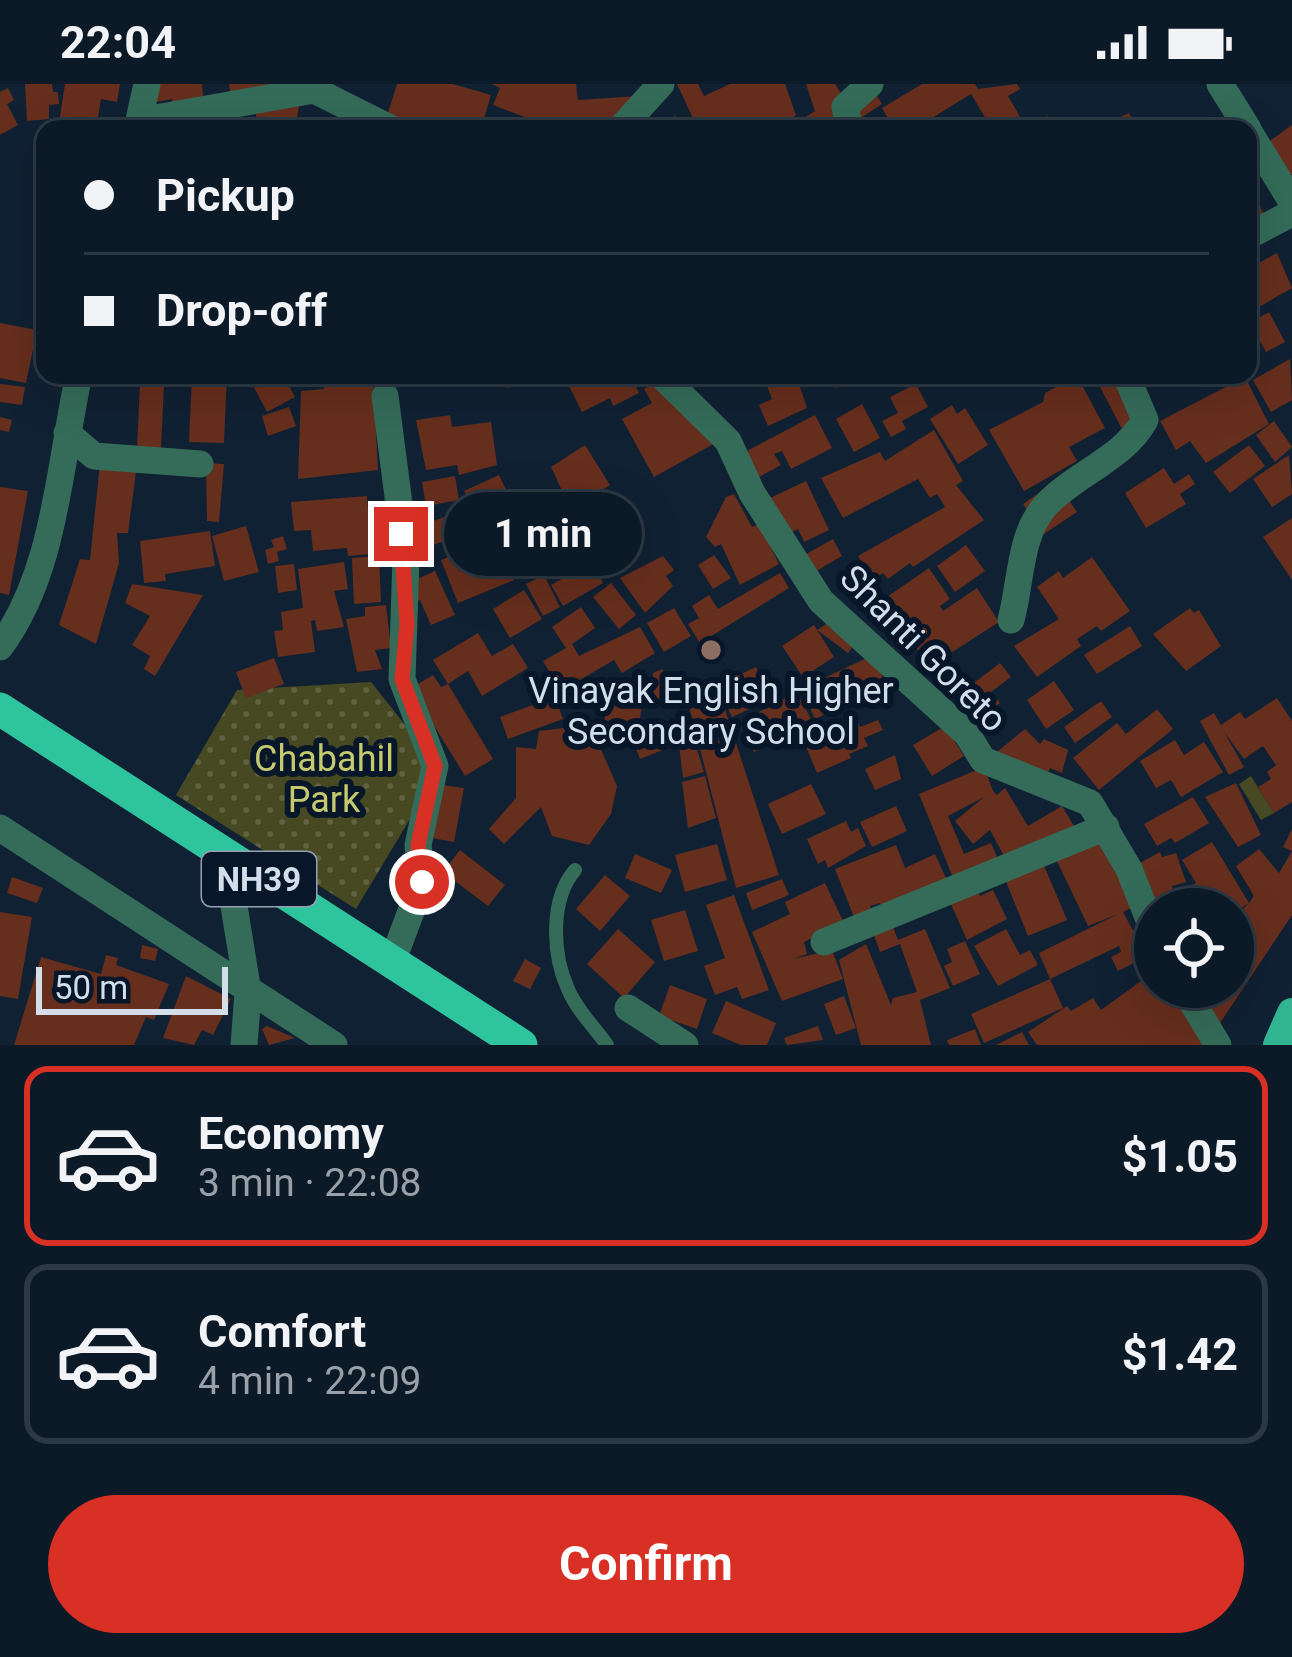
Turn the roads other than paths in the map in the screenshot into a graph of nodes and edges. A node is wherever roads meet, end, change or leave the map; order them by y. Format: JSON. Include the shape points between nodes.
{"nodes":[{"id":1,"x":147,"y":84,"type":"edge"},
{"id":2,"x":661,"y":84,"type":"edge"},
{"id":3,"x":870,"y":84,"type":"edge"},
{"id":4,"x":1220,"y":84,"type":"edge"},
{"id":5,"x":314,"y":87,"type":"edge"},
{"id":6,"x":139,"y":120,"type":"edge"},
{"id":7,"x":161,"y":120,"type":"edge"},
{"id":8,"x":375,"y":120,"type":"edge"},
{"id":9,"x":628,"y":120,"type":"edge"},
{"id":10,"x":848,"y":120,"type":"edge"},
{"id":11,"x":1242,"y":120,"type":"edge"},
{"id":12,"x":1257,"y":144,"type":"edge"},
{"id":13,"x":1292,"y":202,"type":"edge"},
{"id":14,"x":1292,"y":213,"type":"edge"},
{"id":15,"x":1257,"y":231,"type":"edge"},
{"id":16,"x":77,"y":384,"type":"edge"},
{"id":17,"x":674,"y":384,"type":"edge"},
{"id":18,"x":1130,"y":384,"type":"edge"},
{"id":19,"x":386,"y":396,"type":"dead end"},
{"id":20,"x":67,"y":433,"type":"junction"},
{"id":21,"x":200,"y":464,"type":"dead end"},
{"id":22,"x":1011,"y":620,"type":"dead end"},
{"id":23,"x":0,"y":647,"type":"edge"},
{"id":24,"x":0,"y":709,"type":"edge"},
{"id":25,"x":1106,"y":827,"type":"junction"},
{"id":26,"x":0,"y":828,"type":"edge"},
{"id":27,"x":226,"y":857,"type":"junction"},
{"id":28,"x":575,"y":870,"type":"dead end"},
{"id":29,"x":1134,"y":889,"type":"edge"},
{"id":30,"x":824,"y":942,"type":"dead end"},
{"id":31,"x":391,"y":964,"type":"junction"},
{"id":32,"x":248,"y":992,"type":"junction"},
{"id":33,"x":628,"y":1008,"type":"dead end"},
{"id":34,"x":1196,"y":1008,"type":"edge"},
{"id":35,"x":1292,"y":1013,"type":"edge"},
{"id":36,"x":244,"y":1045,"type":"edge"},
{"id":37,"x":334,"y":1045,"type":"edge"},
{"id":38,"x":521,"y":1045,"type":"edge"},
{"id":39,"x":607,"y":1045,"type":"edge"},
{"id":40,"x":685,"y":1045,"type":"edge"},
{"id":41,"x":1218,"y":1045,"type":"edge"},
{"id":42,"x":1278,"y":1045,"type":"edge"}],
"edges":[{"from":1,"to":6,"type":"street"},
{"from":2,"to":9,"type":"street"},
{"from":3,"to":10,"type":"street","via":[[844,107]]},
{"from":4,"to":11,"type":"street"},
{"from":5,"to":7,"type":"street"},
{"from":5,"to":8,"type":"street"},
{"from":12,"to":13,"type":"street"},
{"from":14,"to":15,"type":"street"},
{"from":16,"to":20,"type":"street"},
{"from":17,"to":25,"type":"street","name":"Shanti Goreto","via":[[728,440],[821,601],[967,734],[982,760],[1090,803]]},
{"from":18,"to":22,"type":"street","via":[[1145,420],[1134,440],[1043,508],[1024,552]]},
{"from":19,"to":31,"type":"street","via":[[406,559],[402,679],[435,766],[418,845],[422,882]]},
{"from":20,"to":21,"type":"street","via":[[94,456]]},
{"from":20,"to":23,"type":"street","via":[[41,565]]},
{"from":24,"to":27,"type":"highway","number":"NH39"},
{"from":25,"to":29,"type":"street","name":"Shanti Goreto"},
{"from":25,"to":30,"type":"street"},
{"from":26,"to":32,"type":"street"},
{"from":27,"to":31,"type":"highway","number":"NH39"},
{"from":27,"to":32,"type":"street"},
{"from":28,"to":39,"type":"lane","via":[[556,914],[567,988]]},
{"from":31,"to":38,"type":"highway","number":"NH39"},
{"from":32,"to":36,"type":"street"},
{"from":32,"to":37,"type":"street"},
{"from":33,"to":40,"type":"street"},
{"from":34,"to":41,"type":"street"},
{"from":35,"to":42,"type":"main road"}]}
